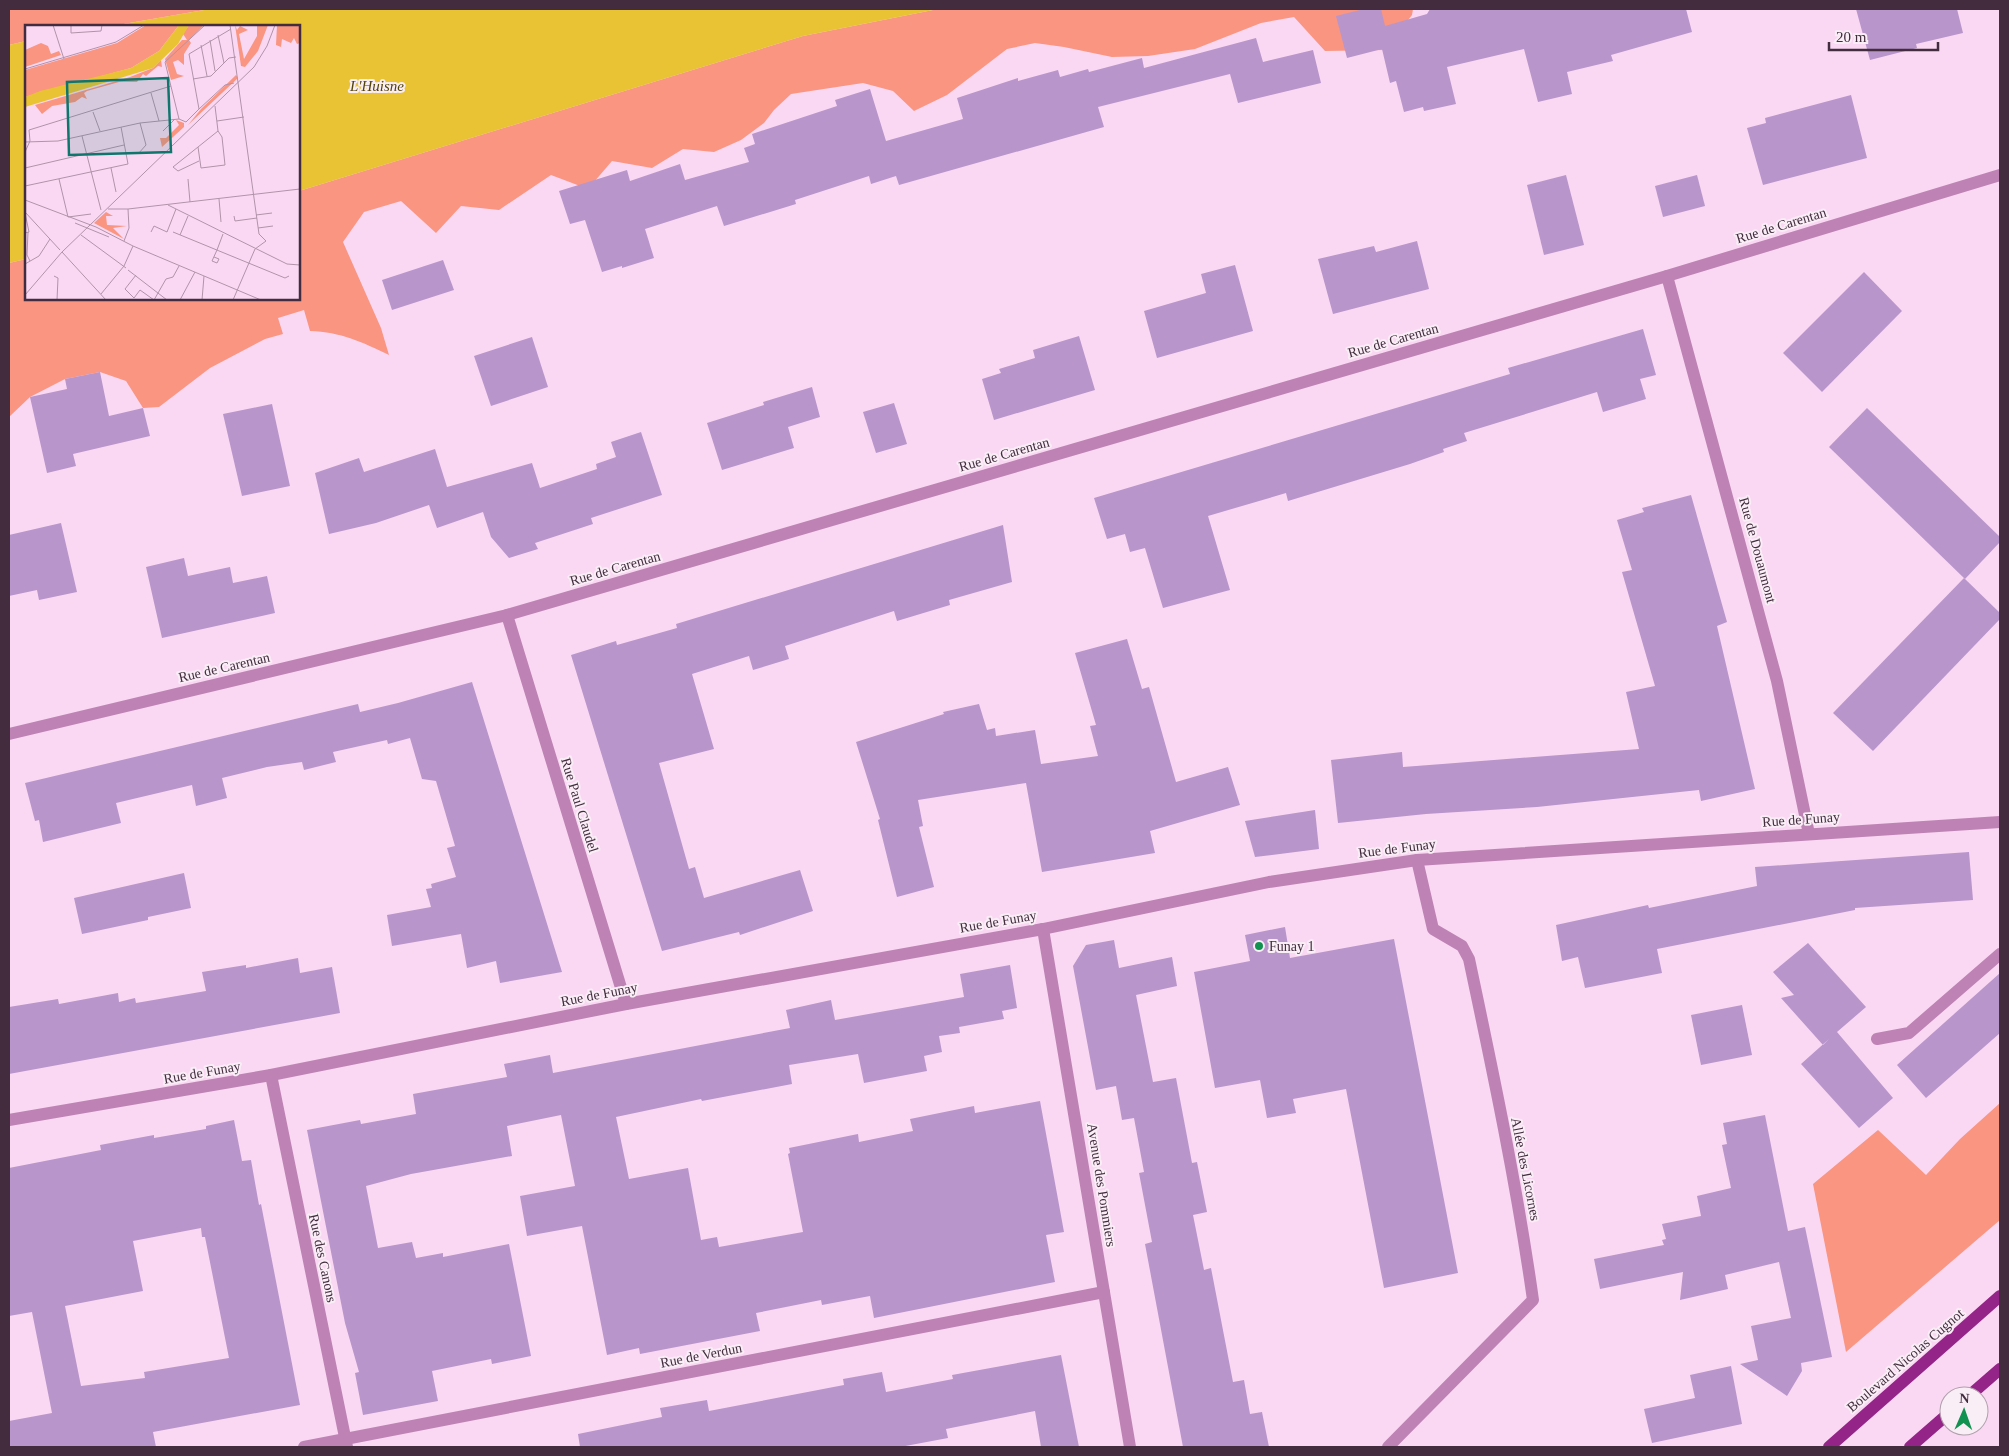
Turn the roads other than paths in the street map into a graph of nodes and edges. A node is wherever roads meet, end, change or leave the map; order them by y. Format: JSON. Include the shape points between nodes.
{"nodes":[{"id":1,"x":2000,"y":175,"type":"edge"},
{"id":2,"x":1667,"y":276,"type":"junction"},
{"id":3,"x":507,"y":615,"type":"junction"},
{"id":4,"x":9,"y":734,"type":"edge"},
{"id":5,"x":2000,"y":822,"type":"edge"},
{"id":6,"x":1809,"y":834,"type":"junction"},
{"id":7,"x":1417,"y":860,"type":"junction"},
{"id":8,"x":1043,"y":928,"type":"junction"},
{"id":9,"x":2000,"y":954,"type":"edge"},
{"id":10,"x":626,"y":1004,"type":"junction"},
{"id":11,"x":1877,"y":1039,"type":"dead end"},
{"id":12,"x":271,"y":1075,"type":"junction"},
{"id":13,"x":9,"y":1120,"type":"edge"},
{"id":14,"x":1104,"y":1292,"type":"junction"},
{"id":15,"x":2000,"y":1296,"type":"edge"},
{"id":16,"x":2000,"y":1369,"type":"edge"},
{"id":17,"x":1980,"y":1386,"type":"edge"},
{"id":18,"x":1939,"y":1422,"type":"edge"},
{"id":19,"x":346,"y":1443,"type":"edge"},
{"id":20,"x":304,"y":1447,"type":"edge"},
{"id":21,"x":1130,"y":1447,"type":"edge"},
{"id":22,"x":1388,"y":1447,"type":"edge"},
{"id":23,"x":1830,"y":1447,"type":"edge"},
{"id":24,"x":1910,"y":1447,"type":"edge"}],
"edges":[{"from":1,"to":2,"type":"street","name":"Rue de Carentan"},
{"from":2,"to":3,"type":"street","name":"Rue de Carentan"},
{"from":2,"to":6,"type":"street","name":"Rue de Douaumont","via":[[1777,681]]},
{"from":3,"to":4,"type":"street","name":"Rue de Carentan"},
{"from":3,"to":10,"type":"street","name":"Rue Paul Claudel"},
{"from":5,"to":6,"type":"street","name":"Rue de Funay"},
{"from":6,"to":7,"type":"street","name":"Rue de Funay"},
{"from":7,"to":8,"type":"street","name":"Rue de Funay","via":[[1269,882]]},
{"from":7,"to":22,"type":"street","name":"Allée des Licornes","via":[[1433,929],[1462,946],[1469,959],[1524,1236],[1533,1300]]},
{"from":8,"to":10,"type":"street","name":"Rue de Funay"},
{"from":8,"to":14,"type":"street","name":"Avenue des Pommiers"},
{"from":9,"to":11,"type":"street","via":[[1909,1032]]},
{"from":10,"to":12,"type":"street","name":"Rue de Funay"},
{"from":12,"to":13,"type":"street","name":"Rue de Funay"},
{"from":12,"to":19,"type":"street","name":"Rue des Canons"},
{"from":14,"to":19,"type":"street","name":"Rue de Verdun"},
{"from":14,"to":21,"type":"street","name":"Avenue des Pommiers"},
{"from":15,"to":23,"type":"main road","name":"Boulevard Nicolas Cugnot"},
{"from":16,"to":17,"type":"main road"},
{"from":18,"to":24,"type":"main road"},
{"from":19,"to":20,"type":"street","name":"Rue de Verdun"}]}
